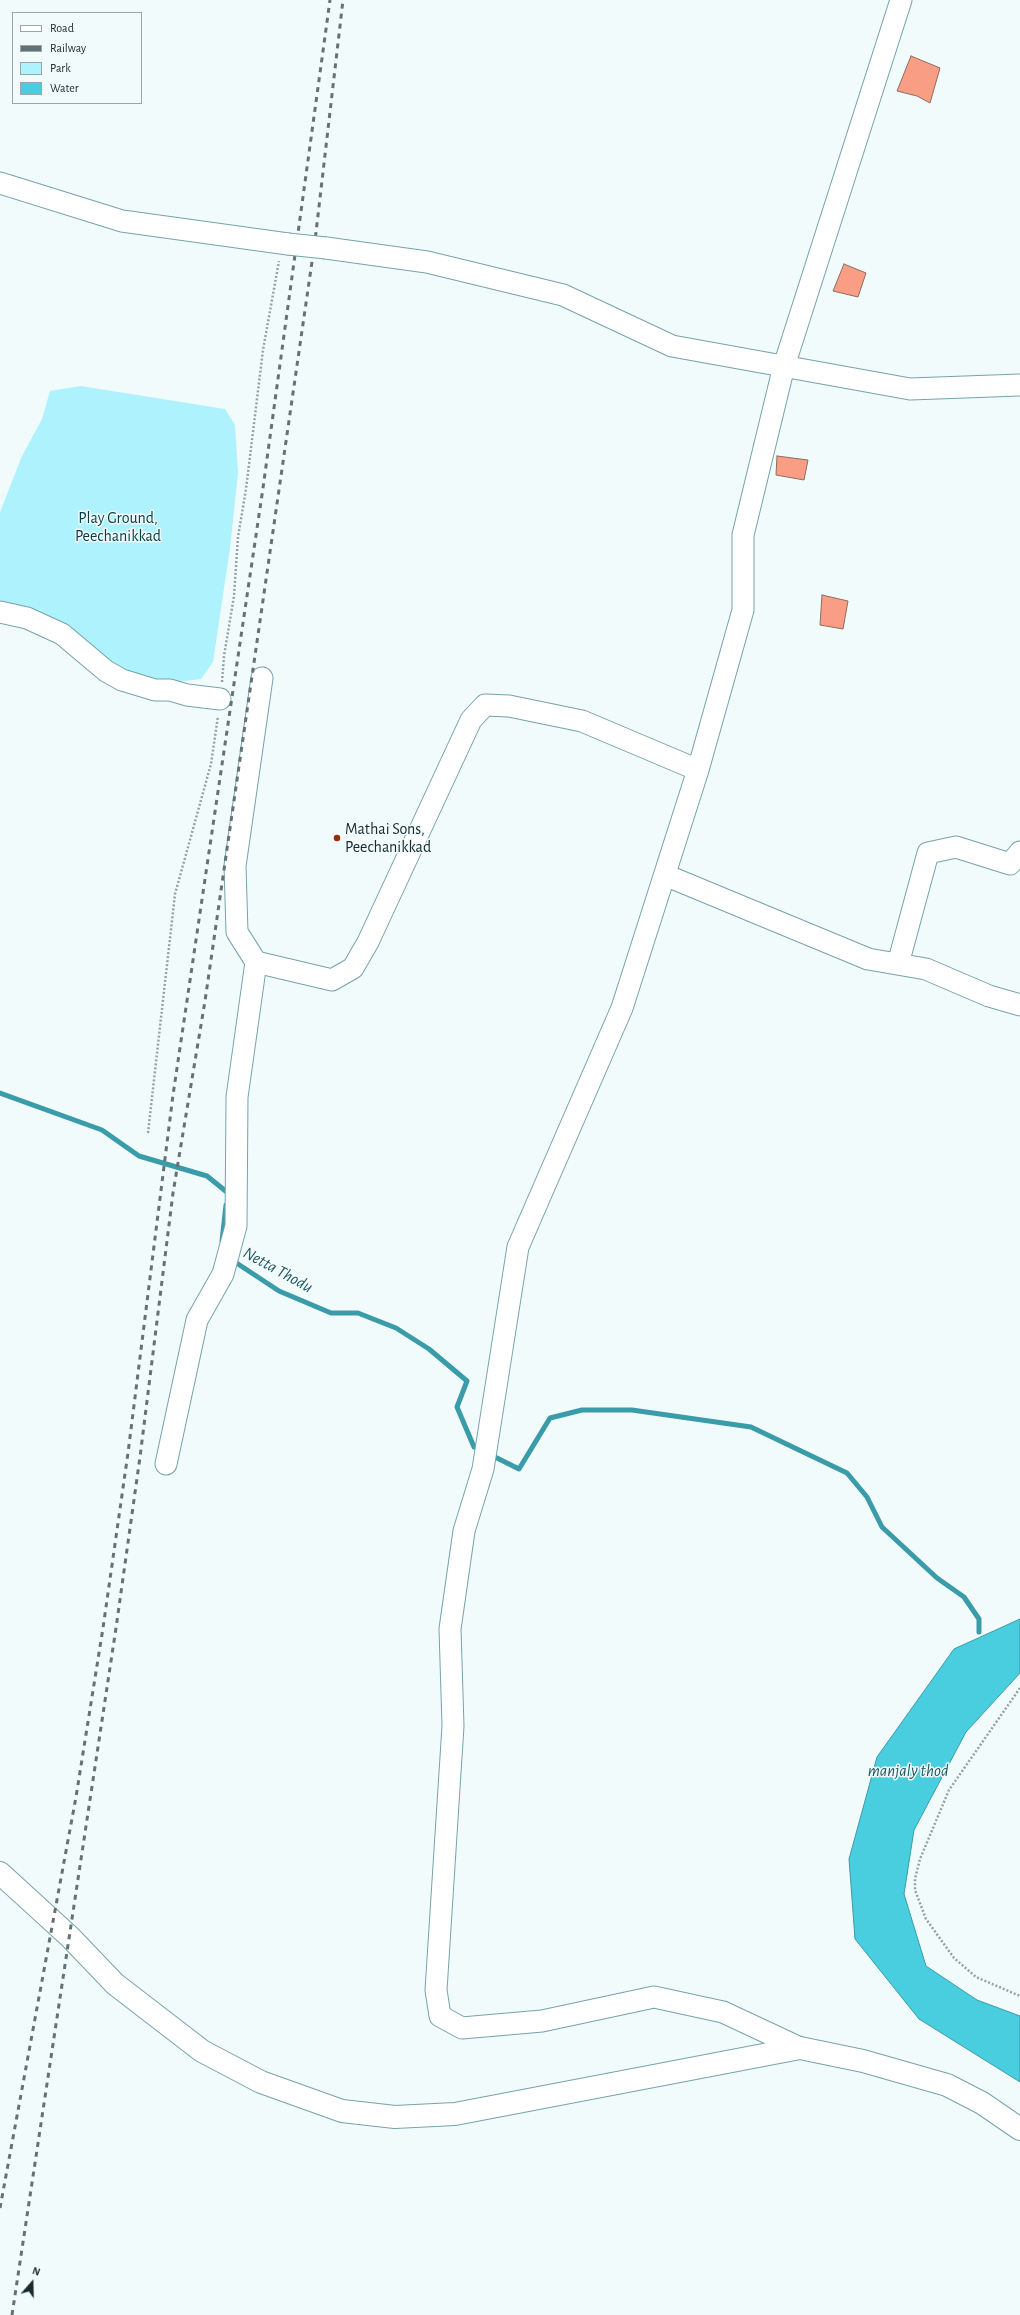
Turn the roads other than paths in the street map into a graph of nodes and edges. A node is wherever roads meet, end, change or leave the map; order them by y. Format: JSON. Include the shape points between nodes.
{"nodes":[{"id":1,"x":900,"y":0,"type":"edge"},
{"id":2,"x":0,"y":182,"type":"edge"},
{"id":3,"x":784,"y":366,"type":"junction"},
{"id":4,"x":1020,"y":386,"type":"edge"},
{"id":5,"x":0,"y":612,"type":"edge"},
{"id":6,"x":262,"y":678,"type":"dead end"},
{"id":7,"x":220,"y":699,"type":"dead end"},
{"id":8,"x":698,"y":770,"type":"junction"},
{"id":9,"x":1020,"y":852,"type":"edge"},
{"id":10,"x":665,"y":875,"type":"junction"},
{"id":11,"x":256,"y":962,"type":"junction"},
{"id":12,"x":898,"y":964,"type":"junction"},
{"id":13,"x":1020,"y":1005,"type":"edge"},
{"id":14,"x":166,"y":1464,"type":"dead end"},
{"id":15,"x":0,"y":1873,"type":"edge"},
{"id":16,"x":800,"y":2048,"type":"junction"},
{"id":17,"x":1020,"y":2129,"type":"edge"}],
"edges":[{"from":1,"to":3,"type":"street"},
{"from":2,"to":3,"type":"street","bridge":true,"via":[[122,221],[427,262],[563,295],[672,346]]},
{"from":3,"to":4,"type":"street","via":[[910,389]]},
{"from":3,"to":8,"type":"street","via":[[743,535],[743,610]]},
{"from":5,"to":7,"type":"street","via":[[27,618],[62,634],[106,671],[122,680],[155,690],[170,690]]},
{"from":6,"to":11,"type":"street","via":[[235,866],[237,932]]},
{"from":8,"to":10,"type":"street"},
{"from":8,"to":11,"type":"street","via":[[582,721],[509,706],[485,705],[471,720],[368,942],[353,968],[332,980]]},
{"from":9,"to":12,"type":"street","via":[[1010,864],[956,847],[928,853]]},
{"from":10,"to":12,"type":"street","via":[[868,959]]},
{"from":10,"to":16,"type":"street","via":[[622,1008],[518,1247],[484,1464],[464,1532],[450,1629],[453,1726],[436,1990],[440,2016],[462,2028],[542,2020],[654,1997],[723,2012]]},
{"from":11,"to":14,"type":"street","via":[[236,1097],[236,1226],[223,1274],[197,1320]]},
{"from":12,"to":13,"type":"street","via":[[926,969],[989,996]]},
{"from":15,"to":16,"type":"main road","via":[[70,1937],[115,1984],[202,2052],[261,2082],[342,2111],[395,2117],[455,2114]]},
{"from":16,"to":17,"type":"main road","via":[[863,2061],[947,2085],[982,2103]]}]}
